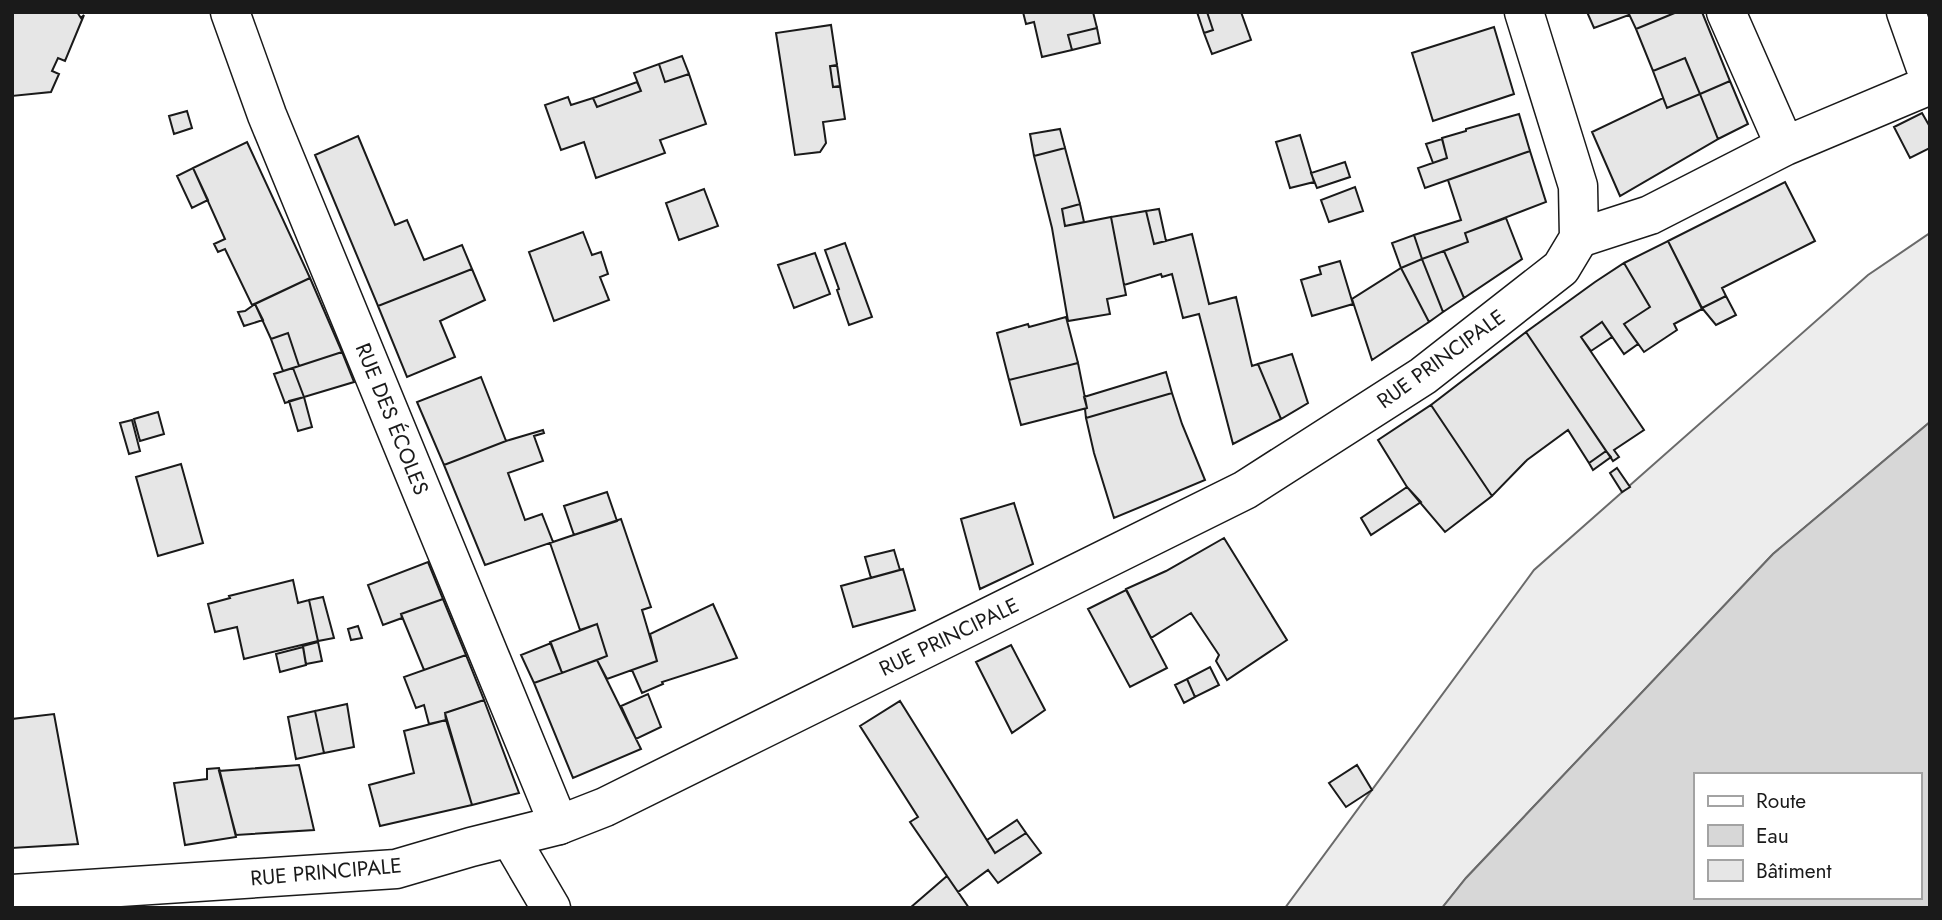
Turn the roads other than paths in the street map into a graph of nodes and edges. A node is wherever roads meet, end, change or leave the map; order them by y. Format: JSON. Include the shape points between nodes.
{"nodes":[{"id":1,"x":230,"y":12,"type":"edge"},
{"id":2,"x":1524,"y":12,"type":"edge"},
{"id":3,"x":1726,"y":12,"type":"edge"},
{"id":4,"x":1906,"y":12,"type":"edge"},
{"id":5,"x":1930,"y":82,"type":"edge"},
{"id":6,"x":1785,"y":146,"type":"junction"},
{"id":7,"x":1579,"y":239,"type":"junction"},
{"id":8,"x":559,"y":825,"type":"junction"},
{"id":9,"x":510,"y":838,"type":"junction"},
{"id":10,"x":12,"y":894,"type":"edge"},
{"id":11,"x":551,"y":908,"type":"edge"}],
"edges":[{"from":1,"to":8,"type":"street","name":"RUE DES ÉCOLES","via":[[267,115]]},
{"from":2,"to":7,"type":"street","via":[[1578,186]]},
{"from":3,"to":6,"type":"street"},
{"from":4,"to":5,"type":"street"},
{"from":5,"to":6,"type":"street"},
{"from":6,"to":7,"type":"street","via":[[1650,215]]},
{"from":7,"to":8,"type":"street","name":"RUE PRINCIPALE","via":[[1561,268],[1423,376],[1245,490],[605,807]]},
{"from":8,"to":9,"type":"street","name":"RUE PRINCIPALE"},
{"from":9,"to":10,"type":"street","name":"RUE PRINCIPALE","via":[[396,869]]},
{"from":9,"to":11,"type":"street"}]}
